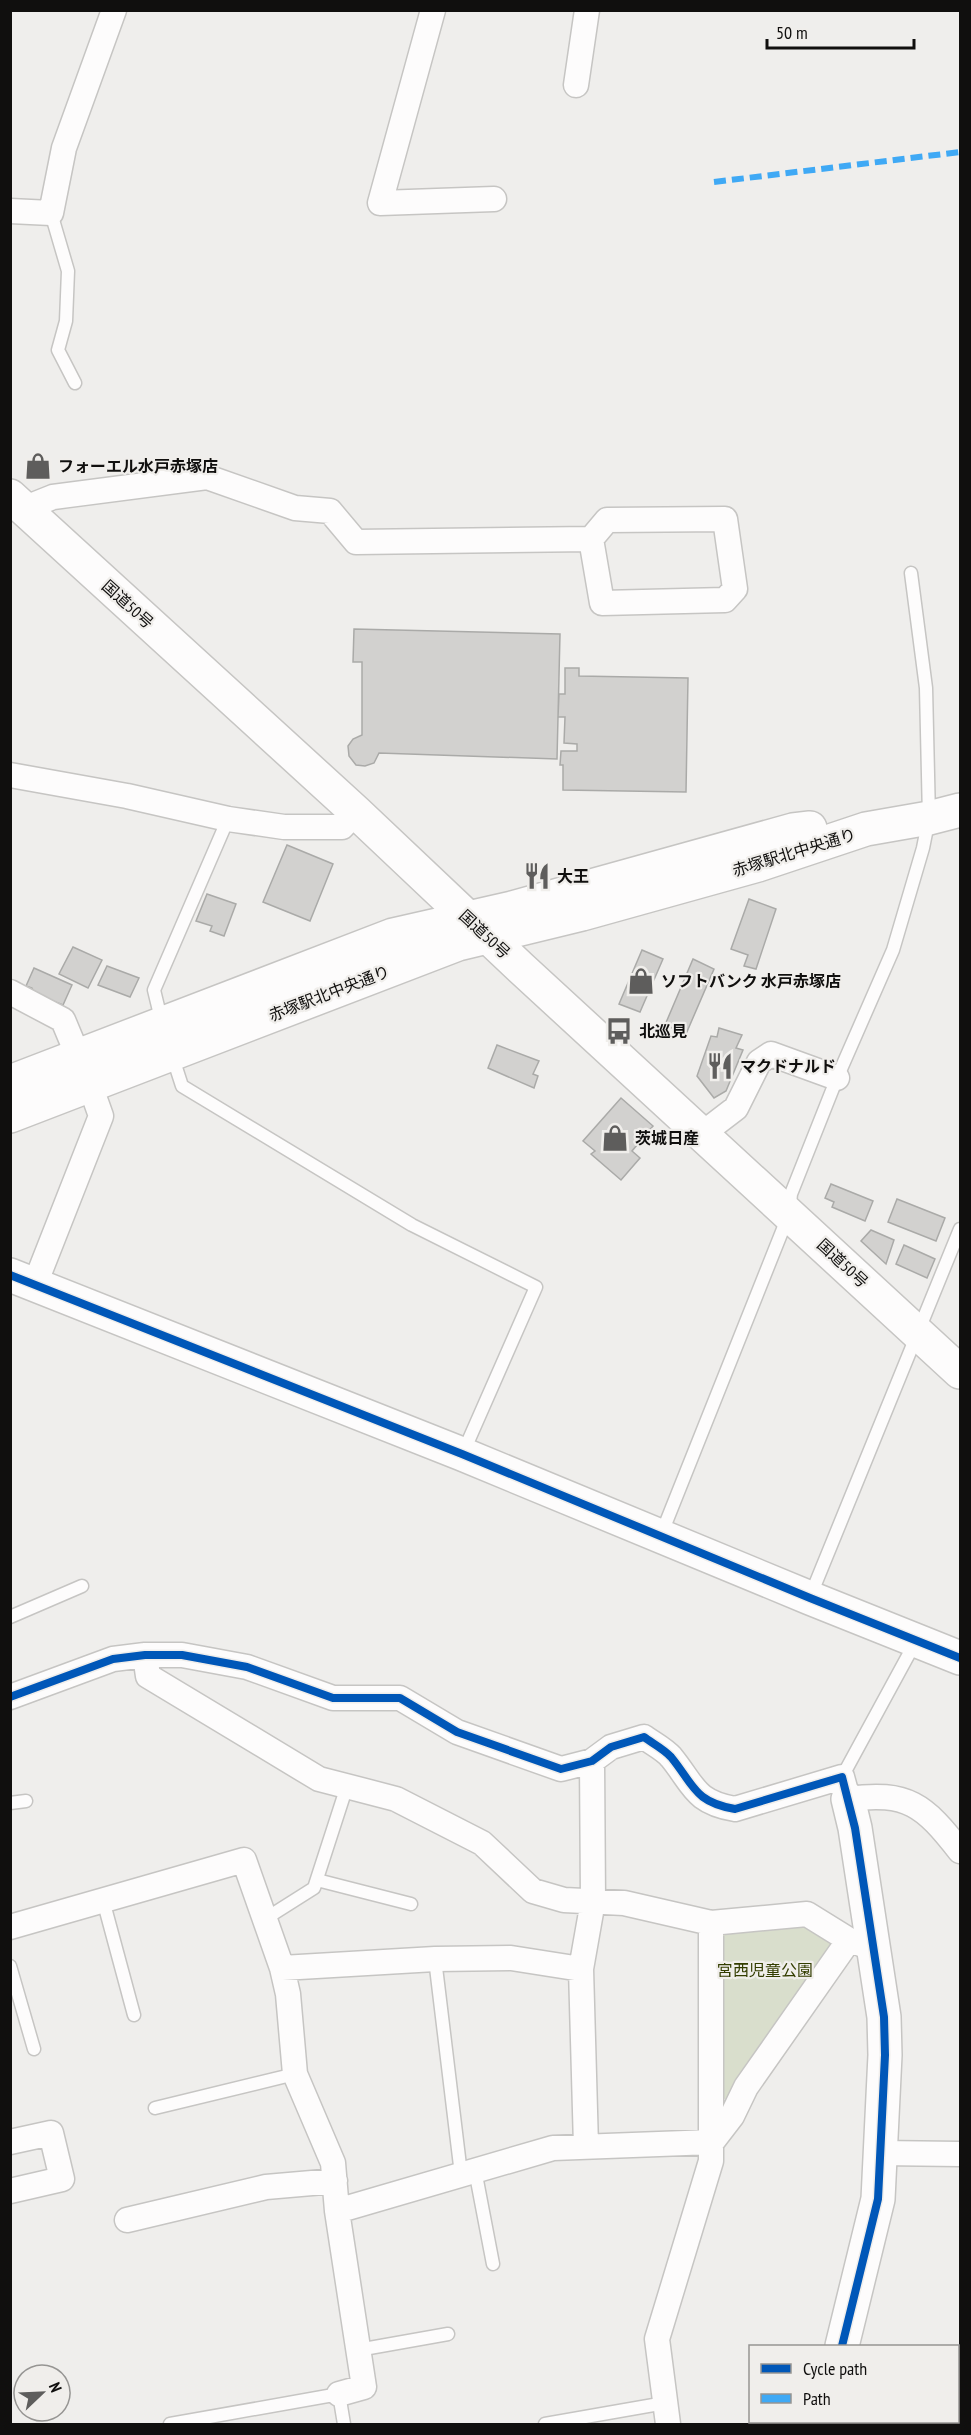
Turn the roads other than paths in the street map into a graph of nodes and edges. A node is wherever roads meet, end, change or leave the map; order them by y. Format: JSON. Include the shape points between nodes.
{"nodes":[{"id":1,"x":114,"y":10,"type":"edge"},
{"id":2,"x":433,"y":10,"type":"edge"},
{"id":3,"x":587,"y":10,"type":"edge"},
{"id":4,"x":576,"y":85,"type":"dead end"},
{"id":5,"x":494,"y":199,"type":"dead end"},
{"id":6,"x":10,"y":211,"type":"edge"},
{"id":7,"x":51,"y":213,"type":"junction"},
{"id":8,"x":75,"y":383,"type":"dead end"},
{"id":9,"x":17,"y":502,"type":"edge"},
{"id":10,"x":591,"y":539,"type":"junction"},
{"id":11,"x":911,"y":573,"type":"dead end"},
{"id":12,"x":10,"y":774,"type":"edge"},
{"id":13,"x":960,"y":810,"type":"edge"},
{"id":14,"x":356,"y":812,"type":"junction"},
{"id":15,"x":929,"y":818,"type":"junction"},
{"id":16,"x":228,"y":819,"type":"junction"},
{"id":17,"x":478,"y":927,"type":"junction"},
{"id":18,"x":10,"y":992,"type":"edge"},
{"id":19,"x":162,"y":1024,"type":"junction"},
{"id":20,"x":172,"y":1055,"type":"junction"},
{"id":21,"x":84,"y":1071,"type":"junction"},
{"id":22,"x":837,"y":1078,"type":"junction"},
{"id":23,"x":10,"y":1082,"type":"edge"},
{"id":24,"x":10,"y":1116,"type":"edge"},
{"id":25,"x":702,"y":1134,"type":"junction"},
{"id":26,"x":789,"y":1214,"type":"junction"},
{"id":27,"x":960,"y":1229,"type":"edge"},
{"id":28,"x":23,"y":1280,"type":"edge"},
{"id":29,"x":919,"y":1333,"type":"junction"},
{"id":30,"x":960,"y":1372,"type":"edge"},
{"id":31,"x":462,"y":1455,"type":"junction"},
{"id":32,"x":660,"y":1536,"type":"junction"},
{"id":33,"x":82,"y":1586,"type":"dead end"},
{"id":34,"x":810,"y":1598,"type":"junction"},
{"id":35,"x":10,"y":1617,"type":"edge"},
{"id":36,"x":917,"y":1640,"type":"junction"},
{"id":37,"x":144,"y":1654,"type":"junction"},
{"id":38,"x":960,"y":1658,"type":"edge"},
{"id":39,"x":11,"y":1694,"type":"edge"},
{"id":40,"x":592,"y":1761,"type":"junction"},
{"id":41,"x":347,"y":1786,"type":"junction"},
{"id":42,"x":845,"y":1788,"type":"junction"},
{"id":43,"x":26,"y":1800,"type":"dead end"},
{"id":44,"x":10,"y":1803,"type":"edge"},
{"id":45,"x":960,"y":1851,"type":"edge"},
{"id":46,"x":317,"y":1880,"type":"junction"},
{"id":47,"x":103,"y":1900,"type":"junction"},
{"id":48,"x":593,"y":1901,"type":"junction"},
{"id":49,"x":411,"y":1905,"type":"dead end"},
{"id":50,"x":265,"y":1920,"type":"junction"},
{"id":51,"x":711,"y":1923,"type":"junction"},
{"id":52,"x":10,"y":1927,"type":"edge"},
{"id":53,"x":861,"y":1944,"type":"junction"},
{"id":54,"x":435,"y":1959,"type":"junction"},
{"id":55,"x":10,"y":1966,"type":"edge"},
{"id":56,"x":282,"y":1968,"type":"junction"},
{"id":57,"x":581,"y":1969,"type":"junction"},
{"id":58,"x":134,"y":2015,"type":"dead end"},
{"id":59,"x":34,"y":2049,"type":"dead end"},
{"id":60,"x":295,"y":2074,"type":"junction"},
{"id":61,"x":155,"y":2108,"type":"dead end"},
{"id":62,"x":10,"y":2142,"type":"edge"},
{"id":63,"x":712,"y":2142,"type":"junction"},
{"id":64,"x":586,"y":2146,"type":"junction"},
{"id":65,"x":880,"y":2153,"type":"junction"},
{"id":66,"x":960,"y":2154,"type":"edge"},
{"id":67,"x":468,"y":2172,"type":"junction"},
{"id":68,"x":335,"y":2181,"type":"junction"},
{"id":69,"x":10,"y":2191,"type":"edge"},
{"id":70,"x":337,"y":2211,"type":"junction"},
{"id":71,"x":127,"y":2220,"type":"dead end"},
{"id":72,"x":493,"y":2264,"type":"dead end"},
{"id":73,"x":448,"y":2334,"type":"dead end"},
{"id":74,"x":842,"y":2345,"type":"edge"},
{"id":75,"x":358,"y":2350,"type":"junction"},
{"id":76,"x":339,"y":2394,"type":"junction"},
{"id":77,"x":667,"y":2414,"type":"edge"},
{"id":78,"x":170,"y":2424,"type":"edge"},
{"id":79,"x":344,"y":2424,"type":"edge"},
{"id":80,"x":545,"y":2424,"type":"edge"}],
"edges":[{"from":1,"to":7,"type":"street","via":[[64,148]]},
{"from":2,"to":5,"type":"street","via":[[380,203]]},
{"from":3,"to":4,"type":"street"},
{"from":6,"to":7,"type":"street"},
{"from":7,"to":8,"type":"lane","via":[[68,271],[66,321],[58,350]]},
{"from":9,"to":10,"type":"street","via":[[207,477],[295,508],[330,511],[356,542]]},
{"from":9,"to":14,"type":"main road","name":"国道50号"},
{"from":10,"to":10,"type":"street","via":[[607,520],[725,519],[735,589],[725,600],[602,603]]},
{"from":11,"to":15,"type":"lane","via":[[926,688]]},
{"from":12,"to":16,"type":"street"},
{"from":13,"to":15,"type":"main road","name":"赤塚駅北中央通り"},
{"from":14,"to":16,"type":"street","via":[[342,827],[284,827]]},
{"from":14,"to":17,"type":"main road","name":"国道50号"},
{"from":15,"to":17,"type":"main road","name":"赤塚駅北中央通り","via":[[866,830],[823,826],[793,830]]},
{"from":15,"to":22,"type":"lane","via":[[892,950]]},
{"from":16,"to":19,"type":"lane","via":[[154,990]]},
{"from":17,"to":19,"type":"main road","name":"赤塚駅北中央通り","via":[[393,936]]},
{"from":17,"to":20,"type":"main road","name":"赤塚駅北中央通り","via":[[429,954]]},
{"from":17,"to":25,"type":"main road","name":"国道50号"},
{"from":18,"to":21,"type":"street","via":[[63,1020]]},
{"from":19,"to":20,"type":"street"},
{"from":19,"to":21,"type":"main road","name":"赤塚駅北中央通り"},
{"from":20,"to":21,"type":"main road","name":"赤塚駅北中央通り"},
{"from":20,"to":31,"type":"lane","via":[[182,1086],[412,1225],[536,1287]]},
{"from":21,"to":23,"type":"main road","name":"赤塚駅北中央通り"},
{"from":21,"to":24,"type":"main road","name":"赤塚駅北中央通り"},
{"from":21,"to":28,"type":"street","via":[[101,1116]]},
{"from":22,"to":25,"type":"street","via":[[771,1054],[759,1062],[736,1108]]},
{"from":22,"to":26,"type":"lane","via":[[791,1194]]},
{"from":25,"to":26,"type":"main road","name":"国道50号"},
{"from":26,"to":29,"type":"main road","name":"国道50号"},
{"from":26,"to":32,"type":"lane"},
{"from":27,"to":29,"type":"lane"},
{"from":28,"to":31,"type":"main road"},
{"from":29,"to":30,"type":"main road","name":"国道50号"},
{"from":29,"to":34,"type":"lane"},
{"from":31,"to":32,"type":"main road"},
{"from":32,"to":34,"type":"main road"},
{"from":33,"to":35,"type":"lane"},
{"from":34,"to":36,"type":"main road"},
{"from":36,"to":38,"type":"main road"},
{"from":36,"to":42,"type":"lane"},
{"from":37,"to":39,"type":"street","via":[[113,1659]]},
{"from":37,"to":40,"type":"street","via":[[182,1655],[247,1667],[333,1698],[400,1698],[457,1732],[561,1769]]},
{"from":37,"to":41,"type":"street","via":[[148,1676],[319,1779]]},
{"from":40,"to":42,"type":"street","via":[[611,1747],[644,1737],[669,1756],[699,1796],[735,1809]]},
{"from":40,"to":48,"type":"street"},
{"from":41,"to":46,"type":"lane"},
{"from":41,"to":48,"type":"street","via":[[396,1799],[482,1843],[533,1891],[564,1900]]},
{"from":42,"to":45,"type":"street","via":[[907,1800],[938,1823]]},
{"from":42,"to":53,"type":"main road","via":[[855,1828]]},
{"from":43,"to":44,"type":"lane"},
{"from":46,"to":49,"type":"lane"},
{"from":46,"to":50,"type":"lane","via":[[314,1888]]},
{"from":47,"to":50,"type":"street","via":[[244,1860]]},
{"from":47,"to":52,"type":"street"},
{"from":47,"to":58,"type":"lane"},
{"from":48,"to":51,"type":"street","via":[[624,1903]]},
{"from":48,"to":57,"type":"street"},
{"from":50,"to":56,"type":"street"},
{"from":51,"to":53,"type":"street","via":[[807,1914]]},
{"from":51,"to":63,"type":"street"},
{"from":53,"to":63,"type":"street","via":[[746,2087],[732,2116]]},
{"from":53,"to":65,"type":"main road","via":[[884,2017]]},
{"from":54,"to":56,"type":"street"},
{"from":54,"to":57,"type":"street","via":[[511,1958]]},
{"from":54,"to":67,"type":"lane"},
{"from":55,"to":59,"type":"lane"},
{"from":56,"to":60,"type":"street"},
{"from":57,"to":64,"type":"street"},
{"from":60,"to":61,"type":"lane"},
{"from":60,"to":68,"type":"street","via":[[333,2163]]},
{"from":62,"to":69,"type":"street","via":[[51,2133],[62,2179]]},
{"from":63,"to":64,"type":"street"},
{"from":63,"to":77,"type":"street","via":[[711,2161],[657,2339]]},
{"from":64,"to":67,"type":"street","via":[[553,2148]]},
{"from":65,"to":66,"type":"street"},
{"from":65,"to":74,"type":"main road","via":[[878,2199]]},
{"from":67,"to":70,"type":"street"},
{"from":67,"to":72,"type":"lane"},
{"from":68,"to":70,"type":"street"},
{"from":68,"to":71,"type":"street","via":[[266,2187]]},
{"from":70,"to":75,"type":"street"},
{"from":73,"to":75,"type":"lane"},
{"from":75,"to":76,"type":"street","via":[[364,2387]]},
{"from":76,"to":78,"type":"lane"},
{"from":76,"to":79,"type":"lane"},
{"from":77,"to":80,"type":"lane"}]}
